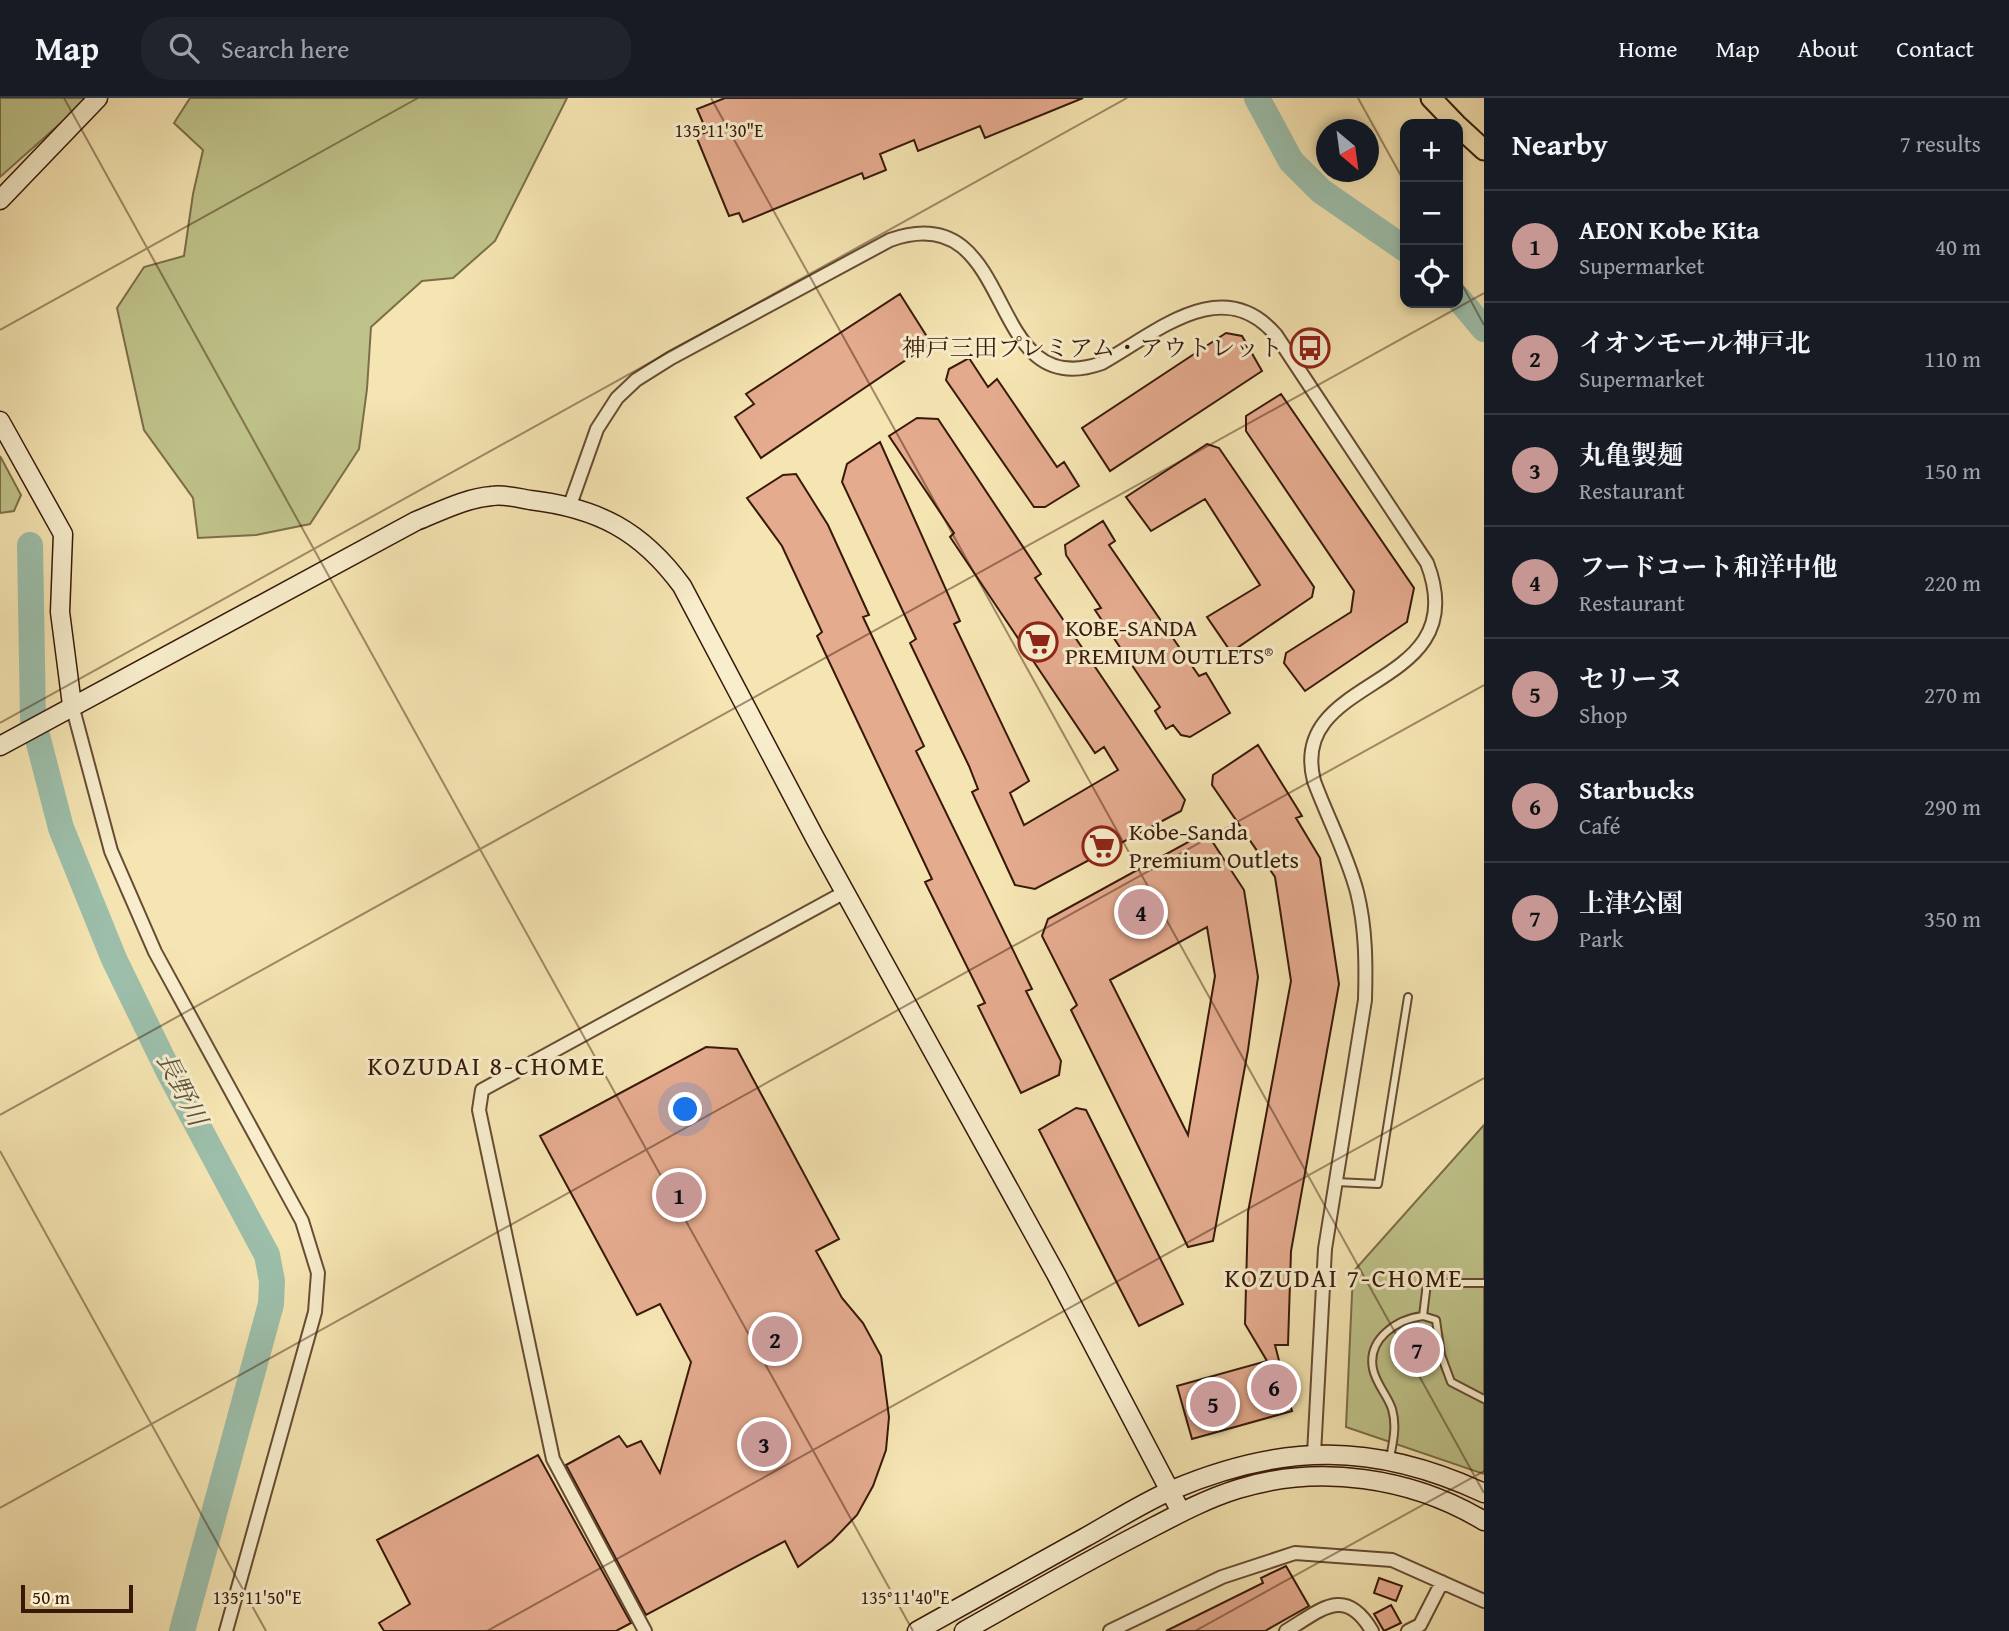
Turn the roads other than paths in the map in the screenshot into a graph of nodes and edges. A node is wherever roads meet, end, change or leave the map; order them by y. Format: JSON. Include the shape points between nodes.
{"nodes":[{"id":1,"x":98,"y":98,"type":"edge"},
{"id":2,"x":1431,"y":98,"type":"edge"},
{"id":3,"x":1451,"y":119,"type":"edge"},
{"id":4,"x":1463,"y":131,"type":"edge"},
{"id":5,"x":1484,"y":150,"type":"edge"},
{"id":6,"x":0,"y":200,"type":"edge"},
{"id":7,"x":0,"y":421,"type":"edge"},
{"id":8,"x":570,"y":505,"type":"junction"},
{"id":9,"x":72,"y":705,"type":"junction"},
{"id":10,"x":0,"y":746,"type":"edge"},
{"id":11,"x":845,"y":892,"type":"junction"},
{"id":12,"x":1408,"y":997,"type":"dead end"},
{"id":13,"x":1336,"y":1182,"type":"junction"},
{"id":14,"x":1484,"y":1283,"type":"edge"},
{"id":15,"x":1423,"y":1316,"type":"junction"},
{"id":16,"x":1484,"y":1399,"type":"edge"},
{"id":17,"x":1314,"y":1454,"type":"junction"},
{"id":18,"x":1390,"y":1458,"type":"junction"},
{"id":19,"x":1170,"y":1491,"type":"junction"},
{"id":20,"x":1484,"y":1493,"type":"edge"},
{"id":21,"x":1181,"y":1513,"type":"junction"},
{"id":22,"x":1484,"y":1521,"type":"edge"},
{"id":23,"x":1442,"y":1582,"type":"junction"},
{"id":24,"x":1484,"y":1601,"type":"edge"},
{"id":25,"x":1135,"y":1625,"type":"edge"},
{"id":26,"x":226,"y":1631,"type":"edge"},
{"id":27,"x":645,"y":1631,"type":"edge"},
{"id":28,"x":917,"y":1631,"type":"edge"},
{"id":29,"x":964,"y":1631,"type":"edge"},
{"id":30,"x":1110,"y":1631,"type":"edge"},
{"id":31,"x":1286,"y":1631,"type":"edge"},
{"id":32,"x":1372,"y":1631,"type":"edge"},
{"id":33,"x":1409,"y":1631,"type":"edge"}],
"edges":[{"from":1,"to":6,"type":"street"},
{"from":2,"to":3,"type":"main road"},
{"from":4,"to":5,"type":"main road"},
{"from":7,"to":9,"type":"street","via":[[64,534],[60,612]]},
{"from":8,"to":9,"type":"street","via":[[494,495],[457,504],[416,521]]},
{"from":8,"to":11,"type":"street","via":[[624,530],[656,555],[682,586]]},
{"from":8,"to":13,"type":"street","via":[[597,429],[636,380],[907,234],[943,235],[965,248],[1029,350],[1057,367],[1088,368],[1102,363],[1197,310],[1229,307],[1268,325],[1427,563],[1436,593],[1437,609],[1419,648],[1408,661],[1326,719],[1312,749],[1314,781],[1357,893],[1366,947],[1365,1000]]},
{"from":9,"to":10,"type":"street"},
{"from":9,"to":26,"type":"street","via":[[111,851],[155,952],[302,1221],[318,1273],[315,1312]]},
{"from":11,"to":19,"type":"street"},
{"from":11,"to":27,"type":"street","via":[[482,1090],[479,1111],[553,1459]]},
{"from":12,"to":13,"type":"lane","via":[[1378,1184]]},
{"from":13,"to":17,"type":"street","via":[[1325,1249]]},
{"from":14,"to":15,"type":"lane","via":[[1427,1283]]},
{"from":15,"to":16,"type":"lane","via":[[1436,1320],[1451,1382]]},
{"from":15,"to":18,"type":"lane","via":[[1389,1329],[1375,1345],[1373,1368],[1395,1428]]},
{"from":17,"to":18,"type":"street"},
{"from":17,"to":19,"type":"street","via":[[1247,1465]]},
{"from":18,"to":20,"type":"street"},
{"from":19,"to":21,"type":"street"},
{"from":19,"to":28,"type":"street"},
{"from":21,"to":22,"type":"street","via":[[1238,1489],[1268,1483],[1361,1477],[1412,1489]]},
{"from":21,"to":29,"type":"street"},
{"from":23,"to":24,"type":"street"},
{"from":23,"to":25,"type":"street","via":[[1392,1560],[1295,1553],[1222,1577]]},
{"from":23,"to":33,"type":"street","via":[[1420,1625]]},
{"from":25,"to":30,"type":"street"},
{"from":31,"to":32,"type":"street","via":[[1328,1605],[1348,1605],[1361,1613]]}]}
